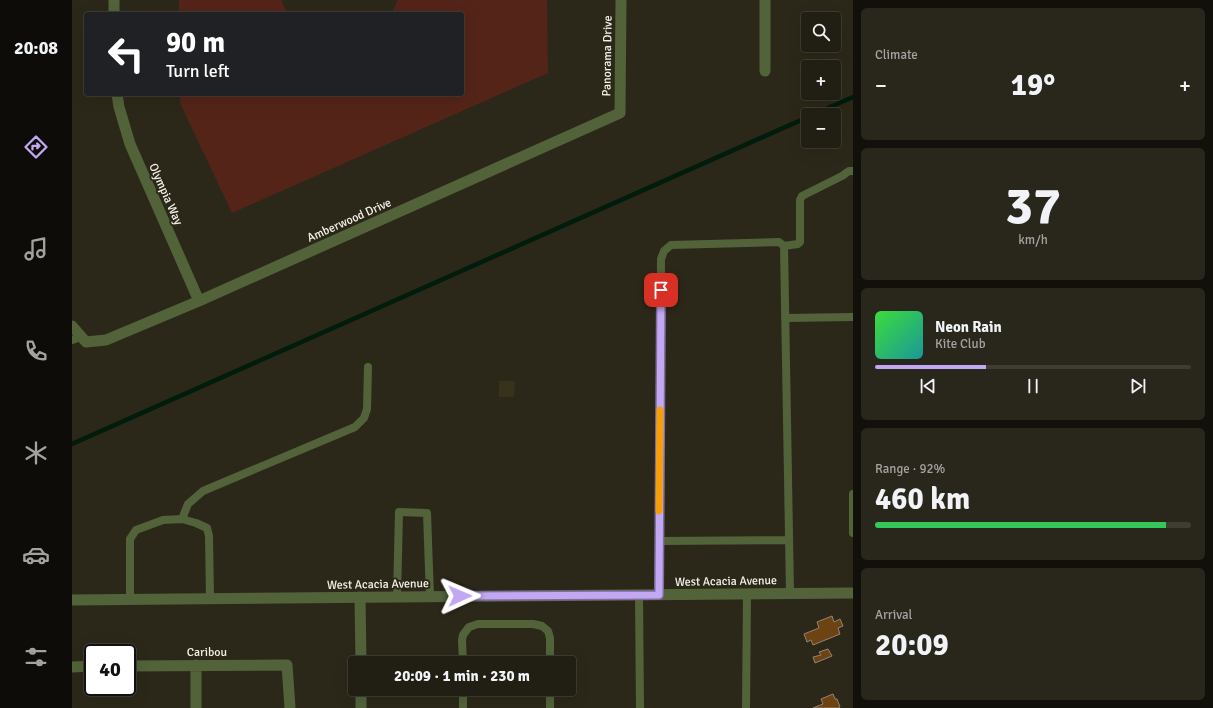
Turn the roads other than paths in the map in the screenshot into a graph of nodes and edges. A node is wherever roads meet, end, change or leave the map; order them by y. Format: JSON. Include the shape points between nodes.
{"nodes":[{"id":1,"x":114,"y":0,"type":"edge"},
{"id":2,"x":621,"y":0,"type":"edge"},
{"id":3,"x":765,"y":0,"type":"edge"},
{"id":4,"x":114,"y":12,"type":"edge"},
{"id":5,"x":765,"y":71,"type":"dead end"},
{"id":6,"x":117,"y":96,"type":"edge"},
{"id":7,"x":620,"y":113,"type":"joint"},
{"id":8,"x":853,"y":171,"type":"edge"},
{"id":9,"x":784,"y":246,"type":"junction"},
{"id":10,"x":199,"y":301,"type":"junction"},
{"id":11,"x":853,"y":317,"type":"edge"},
{"id":12,"x":785,"y":318,"type":"junction"},
{"id":13,"x":72,"y":326,"type":"edge"},
{"id":14,"x":79,"y":340,"type":"edge"},
{"id":15,"x":368,"y":367,"type":"dead end"},
{"id":16,"x":853,"y":494,"type":"edge"},
{"id":17,"x":182,"y":519,"type":"junction"},
{"id":18,"x":853,"y":534,"type":"edge"},
{"id":19,"x":789,"y":540,"type":"junction"},
{"id":20,"x":659,"y":541,"type":"junction"},
{"id":21,"x":853,"y":593,"type":"edge"},
{"id":22,"x":747,"y":594,"type":"junction"},
{"id":23,"x":790,"y":594,"type":"junction"},
{"id":24,"x":639,"y":595,"type":"junction"},
{"id":25,"x":659,"y":595,"type":"junction"},
{"id":26,"x":360,"y":597,"type":"junction"},
{"id":27,"x":397,"y":597,"type":"junction"},
{"id":28,"x":430,"y":597,"type":"junction"},
{"id":29,"x":210,"y":598,"type":"junction"},
{"id":30,"x":130,"y":599,"type":"junction"},
{"id":31,"x":72,"y":600,"type":"edge"},
{"id":32,"x":361,"y":656,"type":"edge"},
{"id":33,"x":463,"y":656,"type":"edge"},
{"id":34,"x":550,"y":656,"type":"edge"},
{"id":35,"x":196,"y":665,"type":"junction"},
{"id":36,"x":84,"y":666,"type":"edge"},
{"id":37,"x":136,"y":666,"type":"edge"},
{"id":38,"x":72,"y":667,"type":"edge"},
{"id":39,"x":361,"y":696,"type":"edge"},
{"id":40,"x":463,"y":696,"type":"edge"},
{"id":41,"x":550,"y":696,"type":"edge"},
{"id":42,"x":196,"y":708,"type":"edge"},
{"id":43,"x":290,"y":708,"type":"edge"},
{"id":44,"x":361,"y":708,"type":"edge"},
{"id":45,"x":463,"y":708,"type":"edge"},
{"id":46,"x":550,"y":708,"type":"edge"},
{"id":47,"x":640,"y":708,"type":"edge"},
{"id":48,"x":746,"y":708,"type":"edge"}],
"edges":[{"from":1,"to":4,"type":"street"},
{"from":2,"to":7,"type":"street","name":"Panorama Drive"},
{"from":3,"to":5,"type":"street"},
{"from":6,"to":10,"type":"street","name":"Olympia Way","via":[[130,144]]},
{"from":7,"to":10,"type":"street","name":"Amberwood Drive"},
{"from":8,"to":9,"type":"lane","via":[[802,196],[800,242]]},
{"from":9,"to":12,"type":"lane"},
{"from":9,"to":20,"type":"lane","via":[[779,242],[671,245],[664,251],[661,259]]},
{"from":10,"to":14,"type":"street","name":"Amberwood Drive","via":[[106,340]]},
{"from":11,"to":12,"type":"lane"},
{"from":12,"to":19,"type":"lane"},
{"from":13,"to":14,"type":"street"},
{"from":15,"to":17,"type":"lane","via":[[367,410],[364,418],[355,427],[202,491],[188,504]]},
{"from":16,"to":18,"type":"lane"},
{"from":17,"to":29,"type":"lane","via":[[207,528]]},
{"from":17,"to":30,"type":"lane","via":[[163,520],[136,530],[130,539]]},
{"from":19,"to":20,"type":"lane"},
{"from":19,"to":23,"type":"lane"},
{"from":20,"to":25,"type":"lane"},
{"from":21,"to":23,"type":"street","name":"West Acacia Avenue"},
{"from":22,"to":23,"type":"street","name":"West Acacia Avenue"},
{"from":22,"to":25,"type":"street","name":"West Acacia Avenue"},
{"from":22,"to":48,"type":"lane"},
{"from":24,"to":25,"type":"street","name":"West Acacia Avenue"},
{"from":24,"to":28,"type":"street","name":"West Acacia Avenue"},
{"from":24,"to":47,"type":"lane"},
{"from":26,"to":27,"type":"street","name":"West Acacia Avenue"},
{"from":26,"to":29,"type":"street","name":"West Acacia Avenue"},
{"from":26,"to":32,"type":"street"},
{"from":27,"to":28,"type":"street","name":"West Acacia Avenue"},
{"from":27,"to":28,"type":"lane","via":[[399,512],[427,513]]},
{"from":29,"to":30,"type":"street","name":"West Acacia Avenue"},
{"from":30,"to":31,"type":"street","name":"West Acacia Avenue"},
{"from":33,"to":34,"type":"lane","via":[[462,640],[469,627],[478,624],[533,624],[542,626],[550,634]]},
{"from":35,"to":37,"type":"street","name":"Caribou"},
{"from":35,"to":42,"type":"street"},
{"from":35,"to":43,"type":"street","name":"Caribou","via":[[287,665]]},
{"from":36,"to":38,"type":"street"},
{"from":39,"to":44,"type":"street"},
{"from":40,"to":45,"type":"lane"},
{"from":41,"to":46,"type":"lane"}]}
